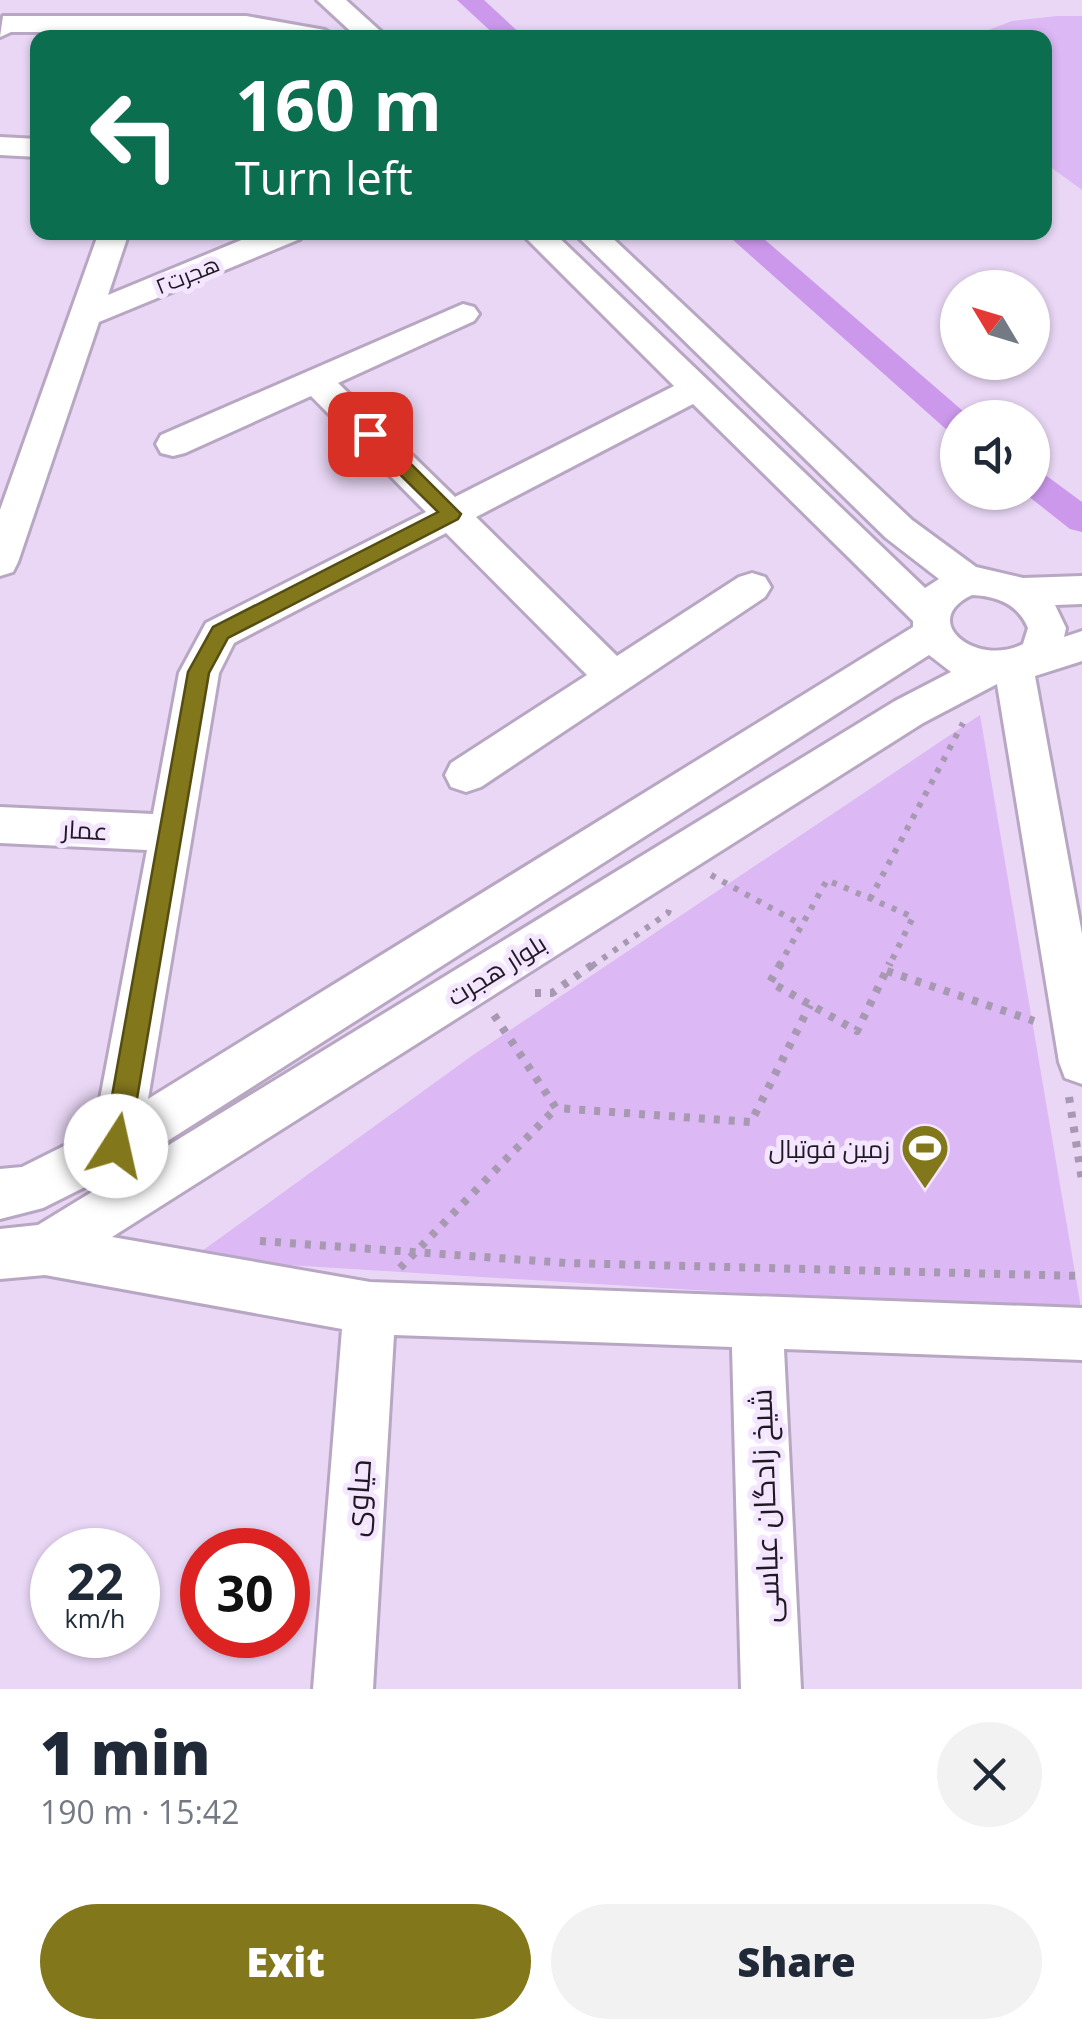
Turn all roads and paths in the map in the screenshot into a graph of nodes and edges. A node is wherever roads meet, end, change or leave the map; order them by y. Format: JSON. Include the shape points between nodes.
{"nodes":[{"id":1,"x":330,"y":0,"type":"edge"},
{"id":2,"x":346,"y":18,"type":"edge"},
{"id":3,"x":246,"y":24,"type":"junction"},
{"id":4,"x":0,"y":29,"type":"edge"},
{"id":5,"x":157,"y":30,"type":"edge"},
{"id":6,"x":192,"y":30,"type":"edge"},
{"id":7,"x":280,"y":30,"type":"edge"},
{"id":8,"x":0,"y":146,"type":"edge"},
{"id":9,"x":30,"y":148,"type":"edge"},
{"id":10,"x":111,"y":240,"type":"edge"},
{"id":11,"x":270,"y":240,"type":"edge"},
{"id":12,"x":543,"y":240,"type":"edge"},
{"id":13,"x":596,"y":240,"type":"edge"},
{"id":14,"x":462,"y":314,"type":"dead end"},
{"id":15,"x":85,"y":316,"type":"junction"},
{"id":16,"x":316,"y":380,"type":"junction"},
{"id":17,"x":697,"y":388,"type":"junction"},
{"id":18,"x":173,"y":444,"type":"dead end"},
{"id":19,"x":13,"y":484,"type":"edge"},
{"id":20,"x":452,"y":514,"type":"junction"},
{"id":21,"x":0,"y":562,"type":"edge"},
{"id":22,"x":968,"y":581,"type":"junction"},
{"id":23,"x":752,"y":587,"type":"dead end"},
{"id":24,"x":1082,"y":590,"type":"edge"},
{"id":25,"x":1020,"y":592,"type":"junction"},
{"id":26,"x":931,"y":624,"type":"junction"},
{"id":27,"x":1081,"y":647,"type":"edge"},
{"id":28,"x":1013,"y":673,"type":"junction"},
{"id":29,"x":614,"y":677,"type":"junction"},
{"id":30,"x":466,"y":775,"type":"dead end"},
{"id":31,"x":0,"y":825,"type":"edge"},
{"id":32,"x":171,"y":833,"type":"junction"},
{"id":33,"x":683,"y":857,"type":"junction"},
{"id":34,"x":870,"y":899,"type":"junction"},
{"id":35,"x":802,"y":925,"type":"junction"},
{"id":36,"x":887,"y":971,"type":"junction"},
{"id":37,"x":480,"y":990,"type":"junction"},
{"id":38,"x":810,"y":1005,"type":"junction"},
{"id":39,"x":1076,"y":1062,"type":"edge"},
{"id":40,"x":556,"y":1108,"type":"junction"},
{"id":41,"x":116,"y":1146,"type":"junction"},
{"id":42,"x":1082,"y":1180,"type":"edge"},
{"id":43,"x":0,"y":1194,"type":"edge"},
{"id":44,"x":251,"y":1240,"type":"dead end"},
{"id":45,"x":22,"y":1252,"type":"edge"},
{"id":46,"x":411,"y":1253,"type":"junction"},
{"id":47,"x":1082,"y":1276,"type":"edge"},
{"id":48,"x":370,"y":1308,"type":"junction"},
{"id":49,"x":757,"y":1323,"type":"junction"},
{"id":50,"x":1082,"y":1334,"type":"edge"},
{"id":51,"x":343,"y":1689,"type":"edge"},
{"id":52,"x":771,"y":1689,"type":"edge"}],
"edges":[{"from":1,"to":2,"type":"street"},
{"from":2,"to":3,"type":"street","via":[[290,3],[271,18]]},
{"from":3,"to":6,"type":"street"},
{"from":3,"to":7,"type":"street"},
{"from":4,"to":5,"type":"street","via":[[2,24]]},
{"from":8,"to":9,"type":"street"},
{"from":10,"to":15,"type":"street"},
{"from":11,"to":15,"type":"street","name":"هجرت۲"},
{"from":12,"to":17,"type":"street"},
{"from":13,"to":22,"type":"street","via":[[899,528]]},
{"from":14,"to":16,"type":"street"},
{"from":15,"to":19,"type":"street"},
{"from":16,"to":18,"type":"street"},
{"from":16,"to":20,"type":"street"},
{"from":17,"to":20,"type":"street"},
{"from":17,"to":26,"type":"street"},
{"from":19,"to":21,"type":"street"},
{"from":20,"to":29,"type":"street"},
{"from":20,"to":32,"type":"street","via":[[220,633],[199,672]]},
{"from":22,"to":25,"type":"street"},
{"from":22,"to":26,"type":"street","via":[[941,592]]},
{"from":23,"to":29,"type":"street"},
{"from":24,"to":25,"type":"street"},
{"from":25,"to":28,"type":"street","via":[[1043,615],[1046,642]]},
{"from":26,"to":28,"type":"street","via":[[958,659]]},
{"from":26,"to":41,"type":"street","name":"بلوار هجرت"},
{"from":27,"to":28,"type":"street","name":"بلوار هجرت"},
{"from":28,"to":33,"type":"street","name":"بلوار هجرت","via":[[909,712]]},
{"from":28,"to":34,"type":"path","via":[[977,697]]},
{"from":28,"to":39,"type":"street"},
{"from":29,"to":30,"type":"street"},
{"from":31,"to":32,"type":"street","name":"عمار"},
{"from":32,"to":41,"type":"street"},
{"from":33,"to":35,"type":"path"},
{"from":33,"to":37,"type":"street","name":"بلوار هجرت"},
{"from":33,"to":37,"type":"path","via":[[668,913],[581,973],[552,992]]},
{"from":34,"to":35,"type":"path","via":[[828,880]]},
{"from":34,"to":36,"type":"path","via":[[913,918]]},
{"from":35,"to":38,"type":"path","via":[[770,982]]},
{"from":36,"to":38,"type":"path","via":[[857,1032]]},
{"from":36,"to":39,"type":"path"},
{"from":37,"to":40,"type":"path"},
{"from":37,"to":45,"type":"street","name":"بلوار هجرت"},
{"from":38,"to":40,"type":"path","via":[[751,1122]]},
{"from":39,"to":42,"type":"path"},
{"from":40,"to":46,"type":"path"},
{"from":41,"to":43,"type":"street","name":"بلوار هجرت","via":[[26,1191]]},
{"from":44,"to":46,"type":"path"},
{"from":45,"to":48,"type":"street"},
{"from":46,"to":47,"type":"path"},
{"from":46,"to":48,"type":"path"},
{"from":48,"to":49,"type":"street"},
{"from":48,"to":51,"type":"street","name":"حیاوی"},
{"from":49,"to":50,"type":"street"},
{"from":49,"to":52,"type":"street","name":"شیخ زادگان عباسی"}]}
